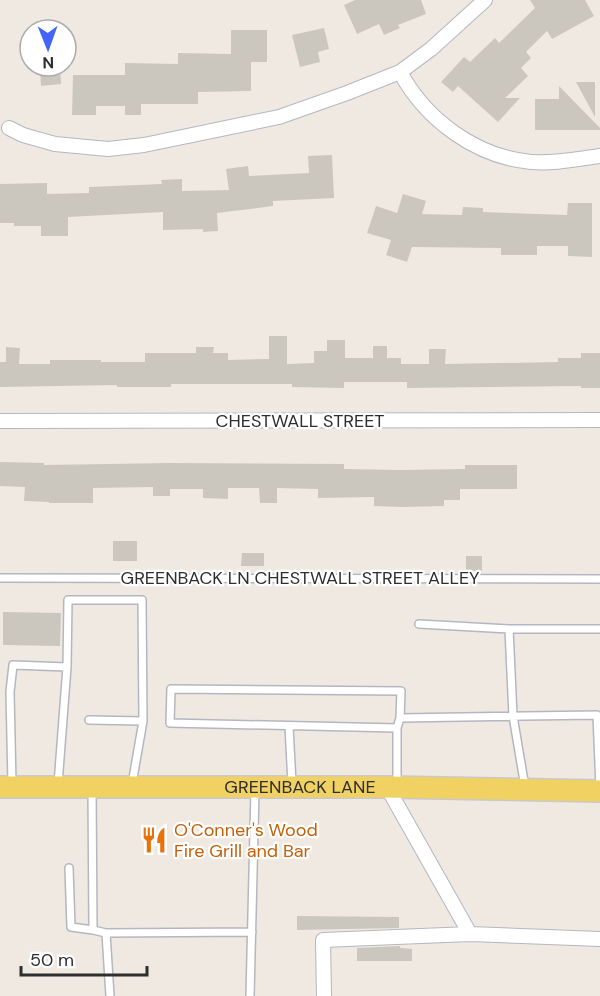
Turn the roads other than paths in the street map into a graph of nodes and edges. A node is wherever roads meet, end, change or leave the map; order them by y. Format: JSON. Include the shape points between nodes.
{"nodes":[{"id":1,"x":485,"y":0,"type":"edge"},
{"id":2,"x":400,"y":72,"type":"junction"},
{"id":3,"x":9,"y":128,"type":"dead end"},
{"id":4,"x":600,"y":156,"type":"edge"},
{"id":5,"x":600,"y":420,"type":"edge"},
{"id":6,"x":0,"y":421,"type":"edge"},
{"id":7,"x":0,"y":578,"type":"edge"},
{"id":8,"x":600,"y":579,"type":"edge"},
{"id":9,"x":420,"y":624,"type":"dead end"},
{"id":10,"x":600,"y":628,"type":"edge"},
{"id":11,"x":509,"y":629,"type":"junction"},
{"id":12,"x":67,"y":666,"type":"junction"},
{"id":13,"x":599,"y":714,"type":"edge"},
{"id":14,"x":513,"y":716,"type":"junction"},
{"id":15,"x":400,"y":718,"type":"junction"},
{"id":16,"x":89,"y":720,"type":"dead end"},
{"id":17,"x":143,"y":721,"type":"junction"},
{"id":18,"x":289,"y":726,"type":"junction"},
{"id":19,"x":397,"y":728,"type":"junction"},
{"id":20,"x":6,"y":787,"type":"edge"},
{"id":21,"x":58,"y":787,"type":"junction"},
{"id":22,"x":92,"y":787,"type":"junction"},
{"id":23,"x":131,"y":787,"type":"junction"},
{"id":24,"x":255,"y":787,"type":"junction"},
{"id":25,"x":292,"y":787,"type":"junction"},
{"id":26,"x":392,"y":787,"type":"junction"},
{"id":27,"x":525,"y":790,"type":"junction"},
{"id":28,"x":600,"y":791,"type":"edge"},
{"id":29,"x":69,"y":868,"type":"dead end"},
{"id":30,"x":93,"y":930,"type":"junction"},
{"id":31,"x":252,"y":932,"type":"junction"},
{"id":32,"x":106,"y":933,"type":"junction"},
{"id":33,"x":470,"y":934,"type":"junction"},
{"id":34,"x":600,"y":939,"type":"edge"},
{"id":35,"x":110,"y":996,"type":"edge"},
{"id":36,"x":250,"y":996,"type":"edge"},
{"id":37,"x":324,"y":996,"type":"edge"}],
"edges":[{"from":1,"to":2,"type":"street"},
{"from":2,"to":3,"type":"street","via":[[279,117],[144,145],[79,147],[23,135]]},
{"from":2,"to":4,"type":"street","via":[[432,114],[450,130],[485,150],[532,162]]},
{"from":5,"to":6,"type":"street","name":"CHESTWALL STREET"},
{"from":7,"to":8,"type":"lane","name":"GREENBACK LN CHESTWALL STREET ALLEY"},
{"from":9,"to":11,"type":"lane"},
{"from":10,"to":11,"type":"lane"},
{"from":11,"to":14,"type":"lane"},
{"from":12,"to":17,"type":"lane","via":[[68,600],[142,600]]},
{"from":12,"to":20,"type":"lane","via":[[13,665]]},
{"from":12,"to":21,"type":"lane"},
{"from":13,"to":14,"type":"lane"},
{"from":13,"to":28,"type":"lane"},
{"from":14,"to":15,"type":"lane"},
{"from":14,"to":27,"type":"lane"},
{"from":15,"to":18,"type":"lane","via":[[401,691],[171,689],[170,723]]},
{"from":15,"to":19,"type":"lane"},
{"from":16,"to":17,"type":"lane"},
{"from":17,"to":23,"type":"lane"},
{"from":18,"to":19,"type":"lane"},
{"from":18,"to":25,"type":"lane"},
{"from":19,"to":26,"type":"lane"},
{"from":20,"to":21,"type":"main road","name":"GREENBACK LANE"},
{"from":21,"to":22,"type":"main road","name":"GREENBACK LANE"},
{"from":22,"to":23,"type":"main road","name":"GREENBACK LANE"},
{"from":22,"to":30,"type":"lane"},
{"from":23,"to":24,"type":"main road","name":"GREENBACK LANE"},
{"from":24,"to":25,"type":"main road","name":"GREENBACK LANE"},
{"from":24,"to":31,"type":"lane"},
{"from":25,"to":26,"type":"main road","name":"GREENBACK LANE"},
{"from":26,"to":27,"type":"main road","name":"GREENBACK LANE"},
{"from":26,"to":33,"type":"street"},
{"from":27,"to":28,"type":"main road","name":"GREENBACK LANE"},
{"from":29,"to":30,"type":"lane","via":[[71,927]]},
{"from":30,"to":32,"type":"lane"},
{"from":31,"to":32,"type":"lane"},
{"from":31,"to":36,"type":"lane"},
{"from":32,"to":35,"type":"lane"},
{"from":33,"to":34,"type":"street"},
{"from":33,"to":37,"type":"street","via":[[323,940]]}]}
